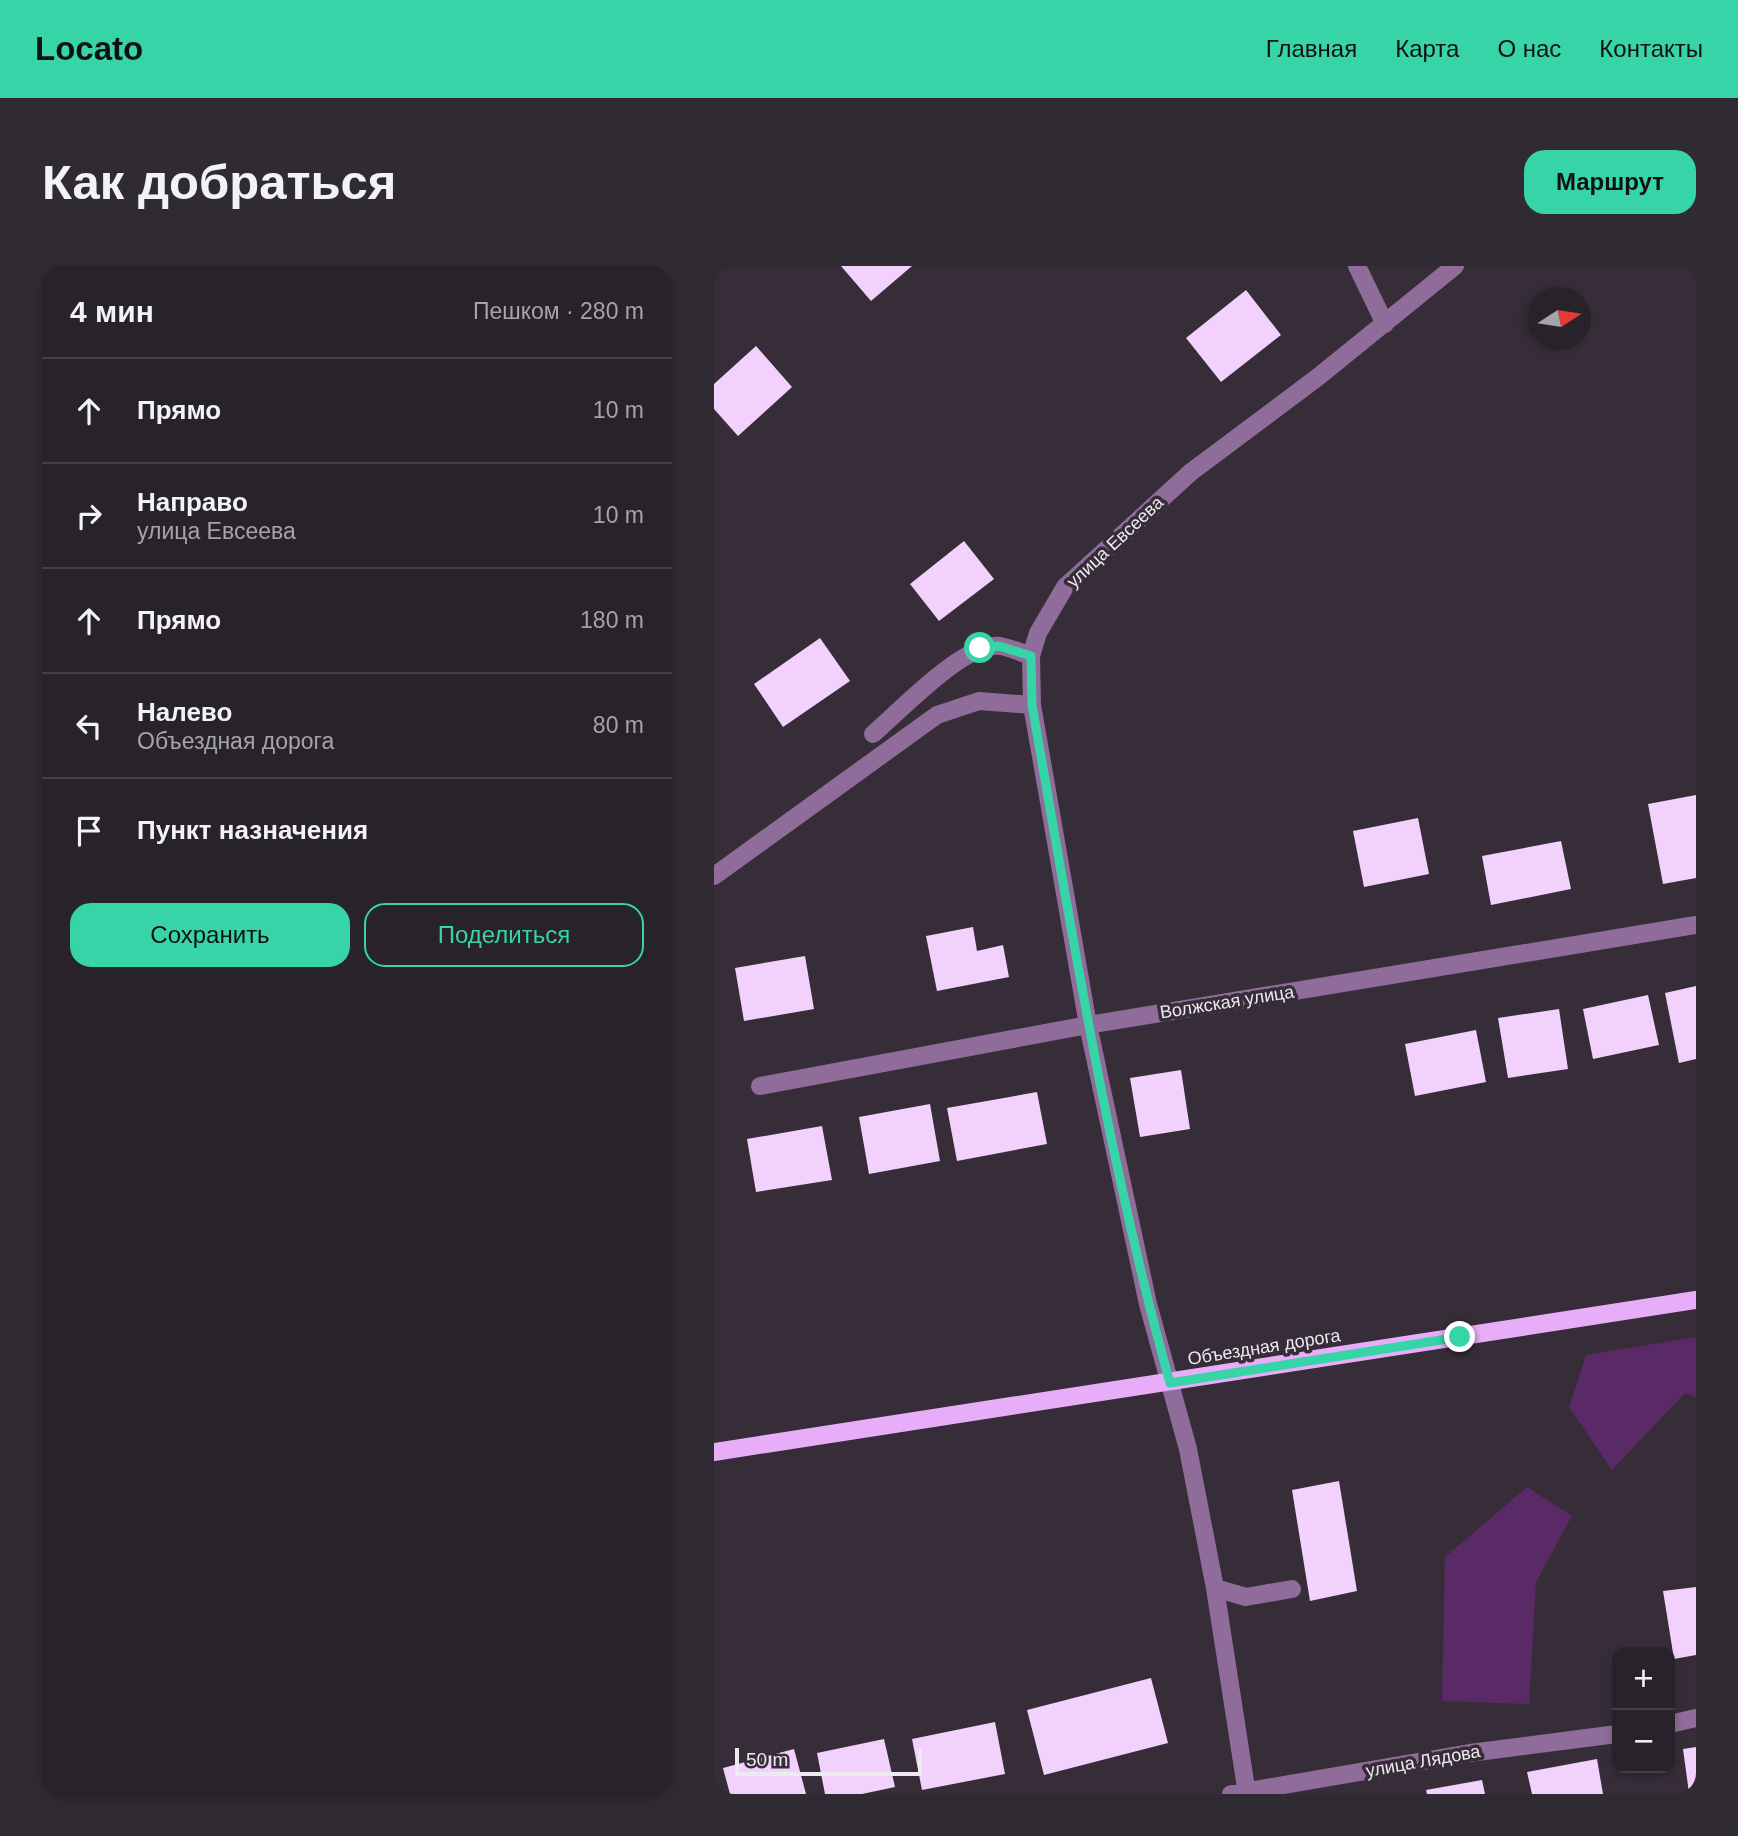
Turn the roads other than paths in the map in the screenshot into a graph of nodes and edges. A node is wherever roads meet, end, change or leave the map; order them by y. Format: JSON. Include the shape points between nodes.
{"nodes":[{"id":1,"x":1357,"y":266,"type":"edge"},
{"id":2,"x":1455,"y":266,"type":"edge"},
{"id":3,"x":1385,"y":324,"type":"junction"},
{"id":4,"x":1031,"y":656,"type":"junction"},
{"id":5,"x":1032,"y":705,"type":"junction"},
{"id":6,"x":873,"y":734,"type":"dead end"},
{"id":7,"x":714,"y":876,"type":"edge"},
{"id":8,"x":1696,"y":925,"type":"edge"},
{"id":9,"x":1088,"y":1025,"type":"junction"},
{"id":10,"x":760,"y":1086,"type":"dead end"},
{"id":11,"x":1696,"y":1300,"type":"edge"},
{"id":12,"x":1170,"y":1383,"type":"junction"},
{"id":13,"x":714,"y":1452,"type":"edge"},
{"id":14,"x":1215,"y":1588,"type":"junction"},
{"id":15,"x":1292,"y":1589,"type":"dead end"},
{"id":16,"x":1696,"y":1718,"type":"edge"},
{"id":17,"x":1675,"y":1723,"type":"edge"},
{"id":18,"x":1612,"y":1735,"type":"edge"},
{"id":19,"x":1241,"y":1793,"type":"edge"}],
"edges":[{"from":1,"to":3,"type":"street"},
{"from":2,"to":3,"type":"street","name":"улица Евсеева"},
{"from":3,"to":4,"type":"street","name":"улица Евсеева","via":[[1191,472],[1065,587],[1038,633]]},
{"from":4,"to":5,"type":"street","name":"улица Евсеева"},
{"from":4,"to":6,"type":"street","via":[[999,646],[980,648],[958,659]]},
{"from":5,"to":7,"type":"street","via":[[979,701],[937,715]]},
{"from":5,"to":9,"type":"street","name":"улица Евсеева"},
{"from":8,"to":9,"type":"street","name":"Волжская улица"},
{"from":9,"to":10,"type":"street","name":"Волжская улица"},
{"from":9,"to":12,"type":"street","name":"улица Евсеева","via":[[1148,1304]]},
{"from":11,"to":12,"type":"main road","name":"Объездная дорога"},
{"from":12,"to":13,"type":"main road","name":"Объездная дорога"},
{"from":12,"to":14,"type":"street","name":"улица Евсеева"},
{"from":14,"to":15,"type":"street","via":[[1245,1597]]},
{"from":14,"to":19,"type":"street","name":"улица Евсеева"},
{"from":16,"to":17,"type":"street"},
{"from":18,"to":19,"type":"street","name":"улица Лядова","via":[[1482,1751]]}]}
